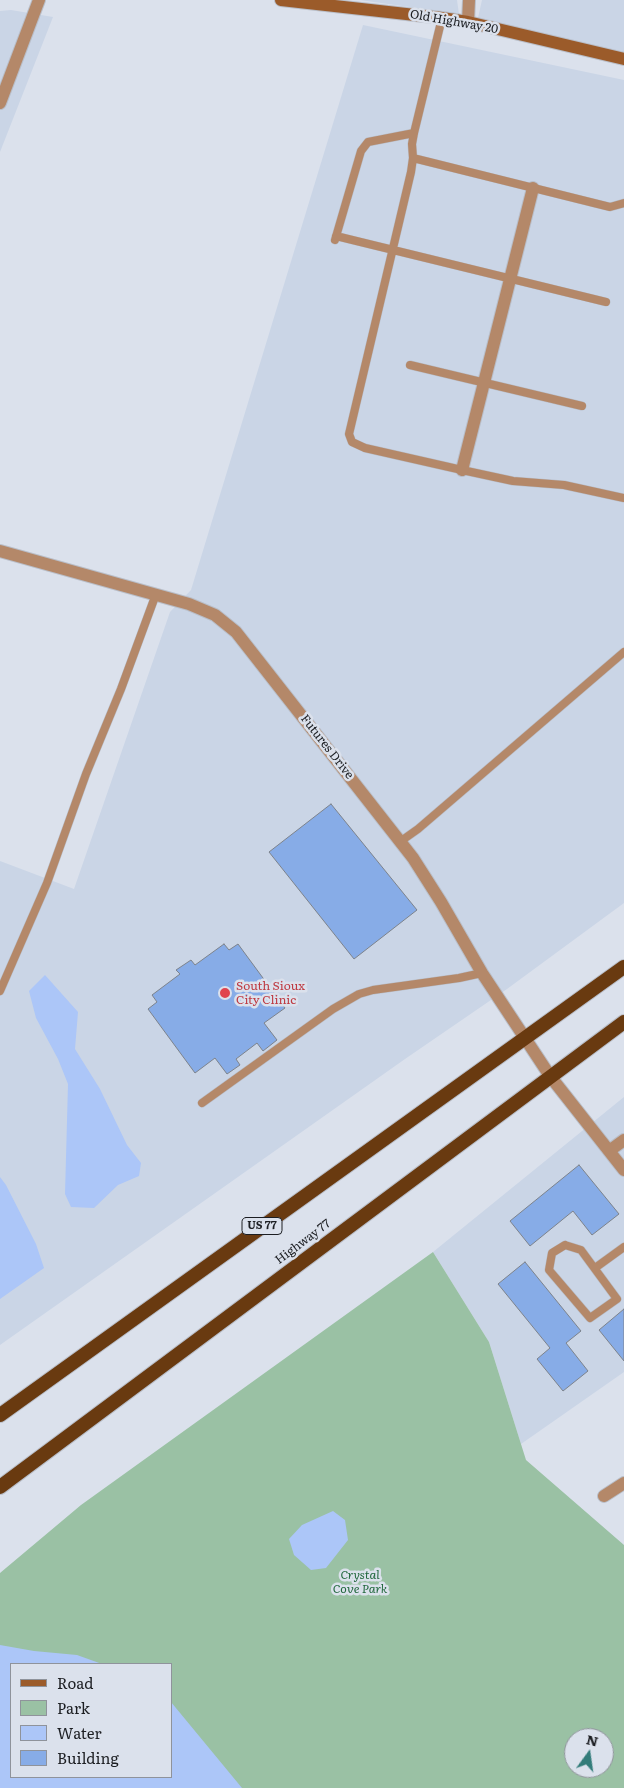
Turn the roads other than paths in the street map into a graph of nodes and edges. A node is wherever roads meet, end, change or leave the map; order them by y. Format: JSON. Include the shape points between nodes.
{"nodes":[{"id":1,"x":39,"y":0,"type":"edge"},
{"id":2,"x":281,"y":0,"type":"edge"},
{"id":3,"x":469,"y":0,"type":"edge"},
{"id":4,"x":442,"y":18,"type":"junction"},
{"id":5,"x":468,"y":22,"type":"junction"},
{"id":6,"x":624,"y":58,"type":"edge"},
{"id":7,"x":0,"y":103,"type":"edge"},
{"id":8,"x":414,"y":133,"type":"junction"},
{"id":9,"x":414,"y":158,"type":"junction"},
{"id":10,"x":533,"y":188,"type":"junction"},
{"id":11,"x":624,"y":203,"type":"edge"},
{"id":12,"x":393,"y":250,"type":"junction"},
{"id":13,"x":510,"y":279,"type":"junction"},
{"id":14,"x":606,"y":302,"type":"dead end"},
{"id":15,"x":410,"y":365,"type":"dead end"},
{"id":16,"x":484,"y":382,"type":"junction"},
{"id":17,"x":582,"y":406,"type":"dead end"},
{"id":18,"x":462,"y":470,"type":"junction"},
{"id":19,"x":624,"y":498,"type":"edge"},
{"id":20,"x":0,"y":551,"type":"edge"},
{"id":21,"x":156,"y":594,"type":"junction"},
{"id":22,"x":624,"y":652,"type":"edge"},
{"id":23,"x":400,"y":841,"type":"junction"},
{"id":24,"x":624,"y":966,"type":"edge"},
{"id":25,"x":482,"y":973,"type":"junction"},
{"id":26,"x":0,"y":991,"type":"edge"},
{"id":27,"x":624,"y":1022,"type":"edge"},
{"id":28,"x":525,"y":1038,"type":"junction"},
{"id":29,"x":550,"y":1076,"type":"junction"},
{"id":30,"x":202,"y":1104,"type":"dead end"},
{"id":31,"x":624,"y":1140,"type":"edge"},
{"id":32,"x":609,"y":1152,"type":"junction"},
{"id":33,"x":624,"y":1170,"type":"edge"},
{"id":34,"x":624,"y":1247,"type":"edge"},
{"id":35,"x":595,"y":1268,"type":"junction"},
{"id":36,"x":0,"y":1414,"type":"edge"},
{"id":37,"x":624,"y":1483,"type":"edge"},
{"id":38,"x":0,"y":1487,"type":"edge"},
{"id":39,"x":604,"y":1496,"type":"dead end"}],
"edges":[{"from":1,"to":7,"type":"street"},
{"from":2,"to":4,"type":"main road","name":"Old Highway 20"},
{"from":3,"to":5,"type":"street"},
{"from":4,"to":5,"type":"main road","name":"Old Highway 20"},
{"from":4,"to":8,"type":"lane"},
{"from":5,"to":6,"type":"main road","name":"Old Highway 20"},
{"from":8,"to":9,"type":"lane"},
{"from":8,"to":12,"type":"lane","via":[[368,142],[361,151],[335,238]]},
{"from":9,"to":10,"type":"lane"},
{"from":9,"to":12,"type":"lane"},
{"from":10,"to":11,"type":"lane","via":[[610,207]]},
{"from":10,"to":13,"type":"street"},
{"from":12,"to":13,"type":"lane"},
{"from":12,"to":18,"type":"lane","via":[[349,434],[352,442],[366,448]]},
{"from":13,"to":14,"type":"lane"},
{"from":13,"to":16,"type":"street"},
{"from":15,"to":16,"type":"lane"},
{"from":16,"to":17,"type":"lane"},
{"from":16,"to":18,"type":"street"},
{"from":18,"to":19,"type":"lane","via":[[513,481],[564,485]]},
{"from":20,"to":21,"type":"street","name":"Futures Drive"},
{"from":21,"to":23,"type":"street","name":"Futures Drive","via":[[211,613],[236,632]]},
{"from":21,"to":26,"type":"lane","via":[[47,883]]},
{"from":22,"to":23,"type":"lane"},
{"from":23,"to":25,"type":"street","name":"Futures Drive","via":[[431,886]]},
{"from":24,"to":28,"type":"highway","number":"US 77"},
{"from":25,"to":28,"type":"street","name":"Futures Drive"},
{"from":25,"to":30,"type":"lane","via":[[359,994],[333,1009]]},
{"from":27,"to":29,"type":"highway","name":"Highway 77"},
{"from":28,"to":29,"type":"street","name":"Futures Drive"},
{"from":28,"to":36,"type":"highway","number":"US 77"},
{"from":29,"to":32,"type":"street","name":"Futures Drive"},
{"from":29,"to":38,"type":"highway","name":"Highway 77"},
{"from":31,"to":32,"type":"street"},
{"from":32,"to":33,"type":"street","name":"Futures Drive"},
{"from":34,"to":35,"type":"lane"},
{"from":35,"to":35,"type":"lane","via":[[617,1299],[590,1318],[549,1270],[552,1253],[565,1245],[581,1250]]},
{"from":37,"to":39,"type":"street"}]}
